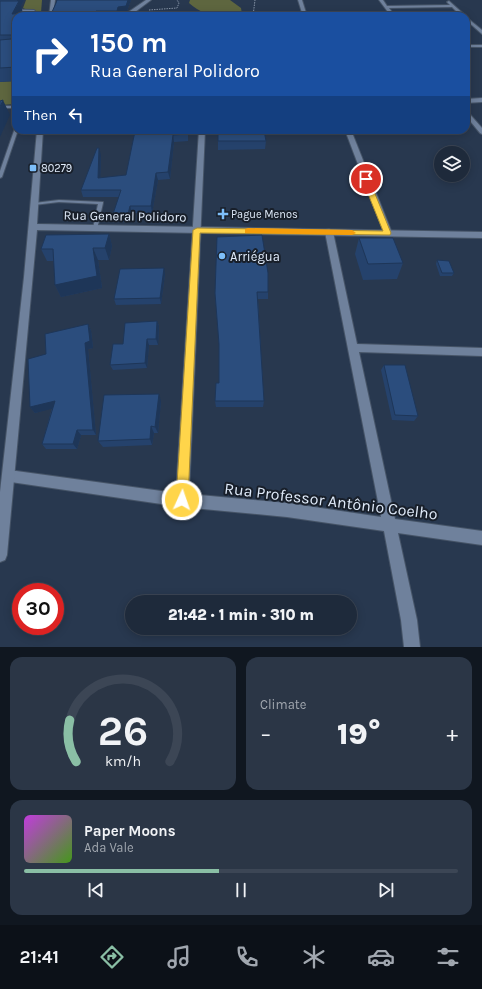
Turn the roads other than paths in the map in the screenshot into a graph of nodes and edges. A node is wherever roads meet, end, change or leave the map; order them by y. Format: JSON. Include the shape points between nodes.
{"nodes":[{"id":1,"x":53,"y":0,"type":"edge"},
{"id":2,"x":149,"y":0,"type":"edge"},
{"id":3,"x":300,"y":0,"type":"edge"},
{"id":4,"x":381,"y":0,"type":"edge"},
{"id":5,"x":447,"y":0,"type":"edge"},
{"id":6,"x":454,"y":6,"type":"junction"},
{"id":7,"x":386,"y":7,"type":"junction"},
{"id":8,"x":0,"y":10,"type":"edge"},
{"id":9,"x":34,"y":12,"type":"edge"},
{"id":10,"x":52,"y":12,"type":"edge"},
{"id":11,"x":132,"y":12,"type":"edge"},
{"id":12,"x":304,"y":12,"type":"edge"},
{"id":13,"x":390,"y":12,"type":"edge"},
{"id":14,"x":460,"y":12,"type":"edge"},
{"id":15,"x":470,"y":23,"type":"edge"},
{"id":16,"x":482,"y":33,"type":"edge"},
{"id":17,"x":470,"y":46,"type":"edge"},
{"id":18,"x":482,"y":46,"type":"edge"},
{"id":19,"x":482,"y":100,"type":"edge"},
{"id":20,"x":470,"y":101,"type":"edge"},
{"id":21,"x":0,"y":107,"type":"edge"},
{"id":22,"x":12,"y":107,"type":"edge"},
{"id":23,"x":470,"y":117,"type":"edge"},
{"id":24,"x":482,"y":132,"type":"edge"},
{"id":25,"x":14,"y":134,"type":"edge"},
{"id":26,"x":40,"y":134,"type":"edge"},
{"id":27,"x":202,"y":134,"type":"edge"},
{"id":28,"x":350,"y":134,"type":"edge"},
{"id":29,"x":5,"y":162,"type":"junction"},
{"id":30,"x":0,"y":163,"type":"edge"},
{"id":31,"x":0,"y":177,"type":"edge"},
{"id":32,"x":34,"y":204,"type":"junction"},
{"id":33,"x":32,"y":227,"type":"junction"},
{"id":34,"x":95,"y":228,"type":"junction"},
{"id":35,"x":197,"y":230,"type":"junction"},
{"id":36,"x":329,"y":232,"type":"junction"},
{"id":37,"x":388,"y":233,"type":"junction"},
{"id":38,"x":482,"y":235,"type":"edge"},
{"id":39,"x":353,"y":348,"type":"junction"},
{"id":40,"x":482,"y":352,"type":"edge"},
{"id":41,"x":5,"y":477,"type":"edge"},
{"id":42,"x":182,"y":500,"type":"junction"},
{"id":43,"x":388,"y":525,"type":"junction"},
{"id":44,"x":482,"y":538,"type":"edge"},
{"id":45,"x":0,"y":555,"type":"edge"},
{"id":46,"x":412,"y":647,"type":"edge"}],
"edges":[{"from":1,"to":10,"type":"street"},
{"from":2,"to":11,"type":"street"},
{"from":3,"to":12,"type":"street"},
{"from":4,"to":7,"type":"street"},
{"from":5,"to":6,"type":"street"},
{"from":6,"to":7,"type":"street"},
{"from":6,"to":14,"type":"street"},
{"from":7,"to":13,"type":"street"},
{"from":8,"to":9,"type":"lane"},
{"from":15,"to":16,"type":"street"},
{"from":17,"to":18,"type":"street"},
{"from":19,"to":20,"type":"street"},
{"from":21,"to":22,"type":"lane"},
{"from":23,"to":24,"type":"street"},
{"from":25,"to":29,"type":"lane"},
{"from":26,"to":32,"type":"street"},
{"from":27,"to":35,"type":"street"},
{"from":28,"to":37,"type":"street"},
{"from":29,"to":30,"type":"lane"},
{"from":29,"to":31,"type":"lane"},
{"from":32,"to":33,"type":"street"},
{"from":32,"to":34,"type":"lane","via":[[59,201],[101,203]]},
{"from":33,"to":34,"type":"street","name":"Rua General Polidoro"},
{"from":33,"to":41,"type":"street"},
{"from":34,"to":35,"type":"street","name":"Rua General Polidoro"},
{"from":35,"to":36,"type":"street","name":"Rua General Polidoro"},
{"from":35,"to":42,"type":"street"},
{"from":36,"to":37,"type":"street","name":"Rua General Polidoro"},
{"from":36,"to":39,"type":"street"},
{"from":37,"to":38,"type":"street","name":"Rua General Polidoro"},
{"from":39,"to":40,"type":"street"},
{"from":39,"to":43,"type":"street"},
{"from":41,"to":42,"type":"street","name":"Rua Professor Antônio Coelho"},
{"from":41,"to":45,"type":"street"},
{"from":42,"to":43,"type":"street","name":"Rua Professor Antônio Coelho","via":[[287,510]]},
{"from":43,"to":44,"type":"street","name":"Rua Professor Antônio Coelho"},
{"from":43,"to":46,"type":"street"}]}
